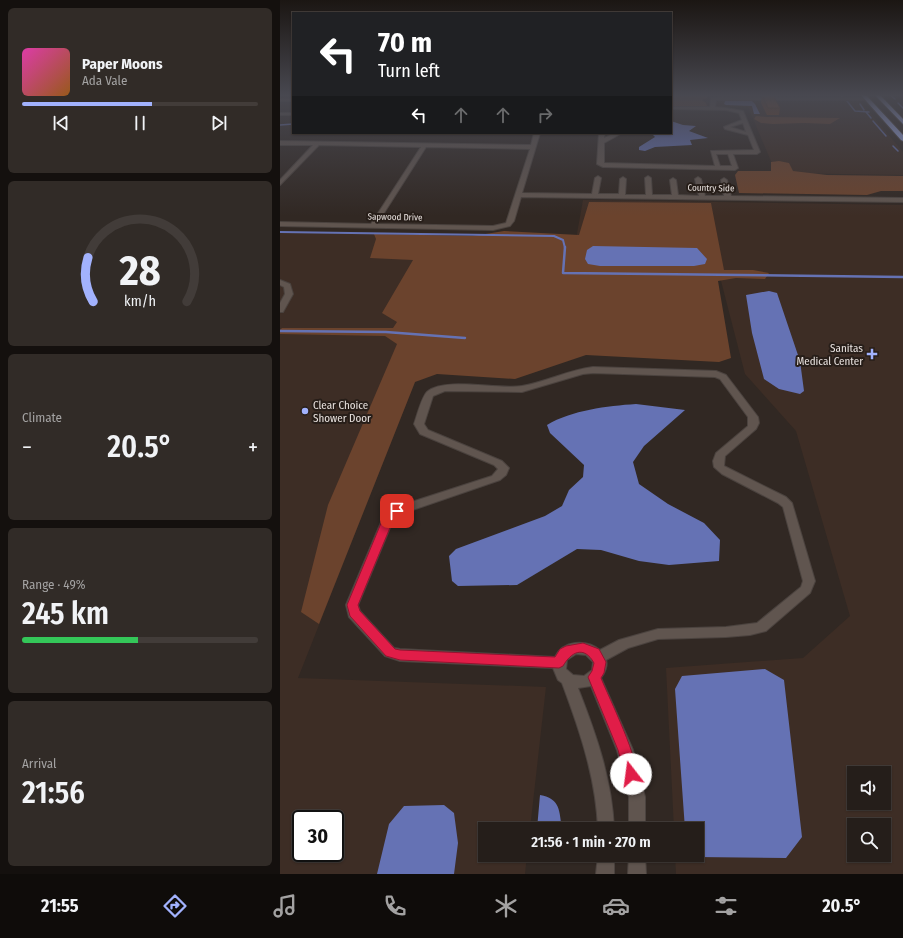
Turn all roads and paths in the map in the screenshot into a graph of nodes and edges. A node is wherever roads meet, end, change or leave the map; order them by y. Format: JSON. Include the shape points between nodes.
{"nodes":[{"id":1,"x":750,"y":134,"type":"edge"},
{"id":2,"x":536,"y":135,"type":"edge"},
{"id":3,"x":602,"y":135,"type":"edge"},
{"id":4,"x":615,"y":135,"type":"edge"},
{"id":5,"x":601,"y":142,"type":"junction"},
{"id":6,"x":280,"y":143,"type":"edge"},
{"id":7,"x":317,"y":144,"type":"junction"},
{"id":8,"x":426,"y":145,"type":"junction"},
{"id":9,"x":533,"y":146,"type":"junction"},
{"id":10,"x":730,"y":152,"type":"junction"},
{"id":11,"x":718,"y":167,"type":"junction"},
{"id":12,"x":598,"y":178,"type":"dead end"},
{"id":13,"x":623,"y":178,"type":"dead end"},
{"id":14,"x":648,"y":178,"type":"dead end"},
{"id":15,"x":698,"y":179,"type":"dead end"},
{"id":16,"x":673,"y":180,"type":"dead end"},
{"id":17,"x":724,"y":180,"type":"dead end"},
{"id":18,"x":280,"y":183,"type":"edge"},
{"id":19,"x":519,"y":195,"type":"junction"},
{"id":20,"x":595,"y":196,"type":"junction"},
{"id":21,"x":622,"y":196,"type":"junction"},
{"id":22,"x":649,"y":196,"type":"junction"},
{"id":23,"x":675,"y":197,"type":"junction"},
{"id":24,"x":702,"y":197,"type":"junction"},
{"id":25,"x":728,"y":198,"type":"junction"},
{"id":26,"x":903,"y":200,"type":"edge"},
{"id":27,"x":280,"y":224,"type":"edge"},
{"id":28,"x":373,"y":225,"type":"junction"},
{"id":29,"x":280,"y":282,"type":"edge"},
{"id":30,"x":280,"y":310,"type":"edge"},
{"id":31,"x":598,"y":657,"type":"junction"},
{"id":32,"x":559,"y":663,"type":"junction"},
{"id":33,"x":594,"y":677,"type":"junction"},
{"id":34,"x":568,"y":680,"type":"junction"},
{"id":35,"x":606,"y":822,"type":"edge"},
{"id":36,"x":637,"y":822,"type":"edge"},
{"id":37,"x":606,"y":862,"type":"edge"},
{"id":38,"x":637,"y":862,"type":"edge"},
{"id":39,"x":606,"y":874,"type":"edge"},
{"id":40,"x":637,"y":874,"type":"edge"}],
"edges":[{"from":1,"to":10,"type":"street","via":[[757,152]]},
{"from":2,"to":9,"type":"street"},
{"from":3,"to":5,"type":"street"},
{"from":4,"to":5,"type":"street"},
{"from":5,"to":11,"type":"street","via":[[600,164],[603,165]]},
{"from":6,"to":7,"type":"street"},
{"from":7,"to":8,"type":"street"},
{"from":7,"to":18,"type":"street"},
{"from":8,"to":9,"type":"street"},
{"from":8,"to":28,"type":"street"},
{"from":9,"to":19,"type":"street"},
{"from":10,"to":11,"type":"street","via":[[713,152]]},
{"from":10,"to":11,"type":"street","via":[[735,168]]},
{"from":12,"to":20,"type":"street"},
{"from":13,"to":21,"type":"street"},
{"from":14,"to":22,"type":"street"},
{"from":15,"to":24,"type":"street"},
{"from":16,"to":23,"type":"street"},
{"from":17,"to":25,"type":"street"},
{"from":19,"to":20,"type":"street","name":"Country Side"},
{"from":19,"to":28,"type":"street","name":"Sapwood Drive","via":[[511,221],[493,228]]},
{"from":20,"to":21,"type":"street","name":"Country Side"},
{"from":21,"to":22,"type":"street","name":"Country Side"},
{"from":22,"to":23,"type":"street","name":"Country Side"},
{"from":23,"to":24,"type":"street","name":"Country Side"},
{"from":24,"to":25,"type":"street","name":"Country Side"},
{"from":25,"to":26,"type":"street","name":"Country Side"},
{"from":27,"to":28,"type":"street","name":"Sapwood Drive"},
{"from":29,"to":30,"type":"street","via":[[287,286],[289,292]]},
{"from":31,"to":32,"type":"street","via":[[589,649],[576,648],[565,653]]},
{"from":31,"to":32,"type":"street","via":[[624,644],[658,634],[726,632],[761,627],[806,590],[809,575],[788,506],[782,500],[719,467],[720,455],[753,427],[754,423],[753,417],[723,377],[716,374],[593,370],[582,371],[529,389],[444,388],[429,395],[419,424],[424,432],[498,463],[504,468],[496,478],[397,511],[389,516],[352,605],[354,613],[390,652],[400,655]]},
{"from":31,"to":33,"type":"street","via":[[600,668]]},
{"from":32,"to":34,"type":"street","via":[[560,672]]},
{"from":33,"to":34,"type":"street","via":[[582,682]]},
{"from":33,"to":36,"type":"street","via":[[625,750],[637,798]]},
{"from":34,"to":35,"type":"street","via":[[598,765]]},
{"from":37,"to":39,"type":"street"},
{"from":38,"to":40,"type":"street"}]}
